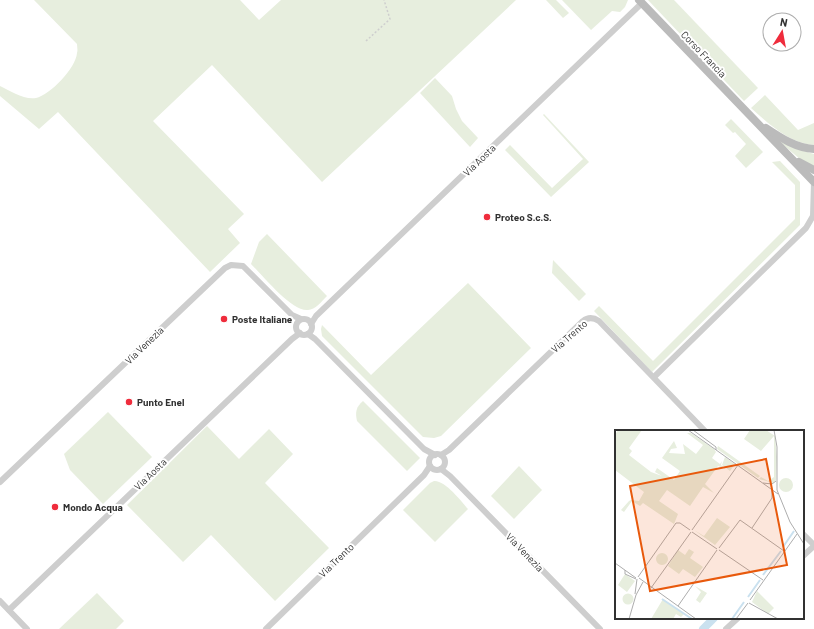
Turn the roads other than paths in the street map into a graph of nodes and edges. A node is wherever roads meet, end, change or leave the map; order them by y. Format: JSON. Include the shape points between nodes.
{"nodes":[{"id":1,"x":641,"y":2,"type":"edge"},
{"id":2,"x":755,"y":122,"type":"junction"},
{"id":3,"x":811,"y":149,"type":"edge"},
{"id":4,"x":791,"y":158,"type":"junction"},
{"id":5,"x":814,"y":170,"type":"edge"},
{"id":6,"x":814,"y":182,"type":"edge"},
{"id":7,"x":304,"y":326,"type":"junction"},
{"id":8,"x":654,"y":378,"type":"junction"},
{"id":9,"x":704,"y":430,"type":"edge"},
{"id":10,"x":437,"y":462,"type":"junction"},
{"id":11,"x":0,"y":482,"type":"edge"},
{"id":12,"x":804,"y":535,"type":"edge"},
{"id":13,"x":814,"y":545,"type":"edge"},
{"id":14,"x":804,"y":555,"type":"edge"},
{"id":15,"x":0,"y":601,"type":"edge"},
{"id":16,"x":9,"y":610,"type":"junction"},
{"id":17,"x":737,"y":619,"type":"edge"},
{"id":18,"x":27,"y":629,"type":"edge"},
{"id":19,"x":266,"y":629,"type":"edge"},
{"id":20,"x":600,"y":629,"type":"edge"},
{"id":21,"x":726,"y":629,"type":"edge"}],
"edges":[{"from":1,"to":2,"type":"street","name":"Corso Francia"},
{"from":1,"to":7,"type":"street","name":"Via Aosta"},
{"from":2,"to":3,"type":"street","name":"Corso Francia","via":[[782,138]]},
{"from":2,"to":4,"type":"street","name":"Corso Francia"},
{"from":4,"to":5,"type":"street","name":"Corso Francia"},
{"from":4,"to":6,"type":"street","name":"Corso Francia"},
{"from":6,"to":8,"type":"street","via":[[812,216],[806,228]]},
{"from":7,"to":10,"type":"street","name":"Via Venezia"},
{"from":7,"to":11,"type":"street","name":"Via Venezia","via":[[243,266],[231,265],[225,268]]},
{"from":7,"to":16,"type":"street","name":"Via Aosta"},
{"from":8,"to":9,"type":"street","name":"Via Trento"},
{"from":8,"to":10,"type":"street","name":"Via Trento","via":[[599,321],[588,318]]},
{"from":10,"to":19,"type":"street","name":"Via Trento"},
{"from":10,"to":20,"type":"street","name":"Via Venezia"},
{"from":12,"to":13,"type":"street"},
{"from":13,"to":14,"type":"street"},
{"from":15,"to":16,"type":"street"},
{"from":16,"to":18,"type":"street"},
{"from":17,"to":21,"type":"street"}]}
